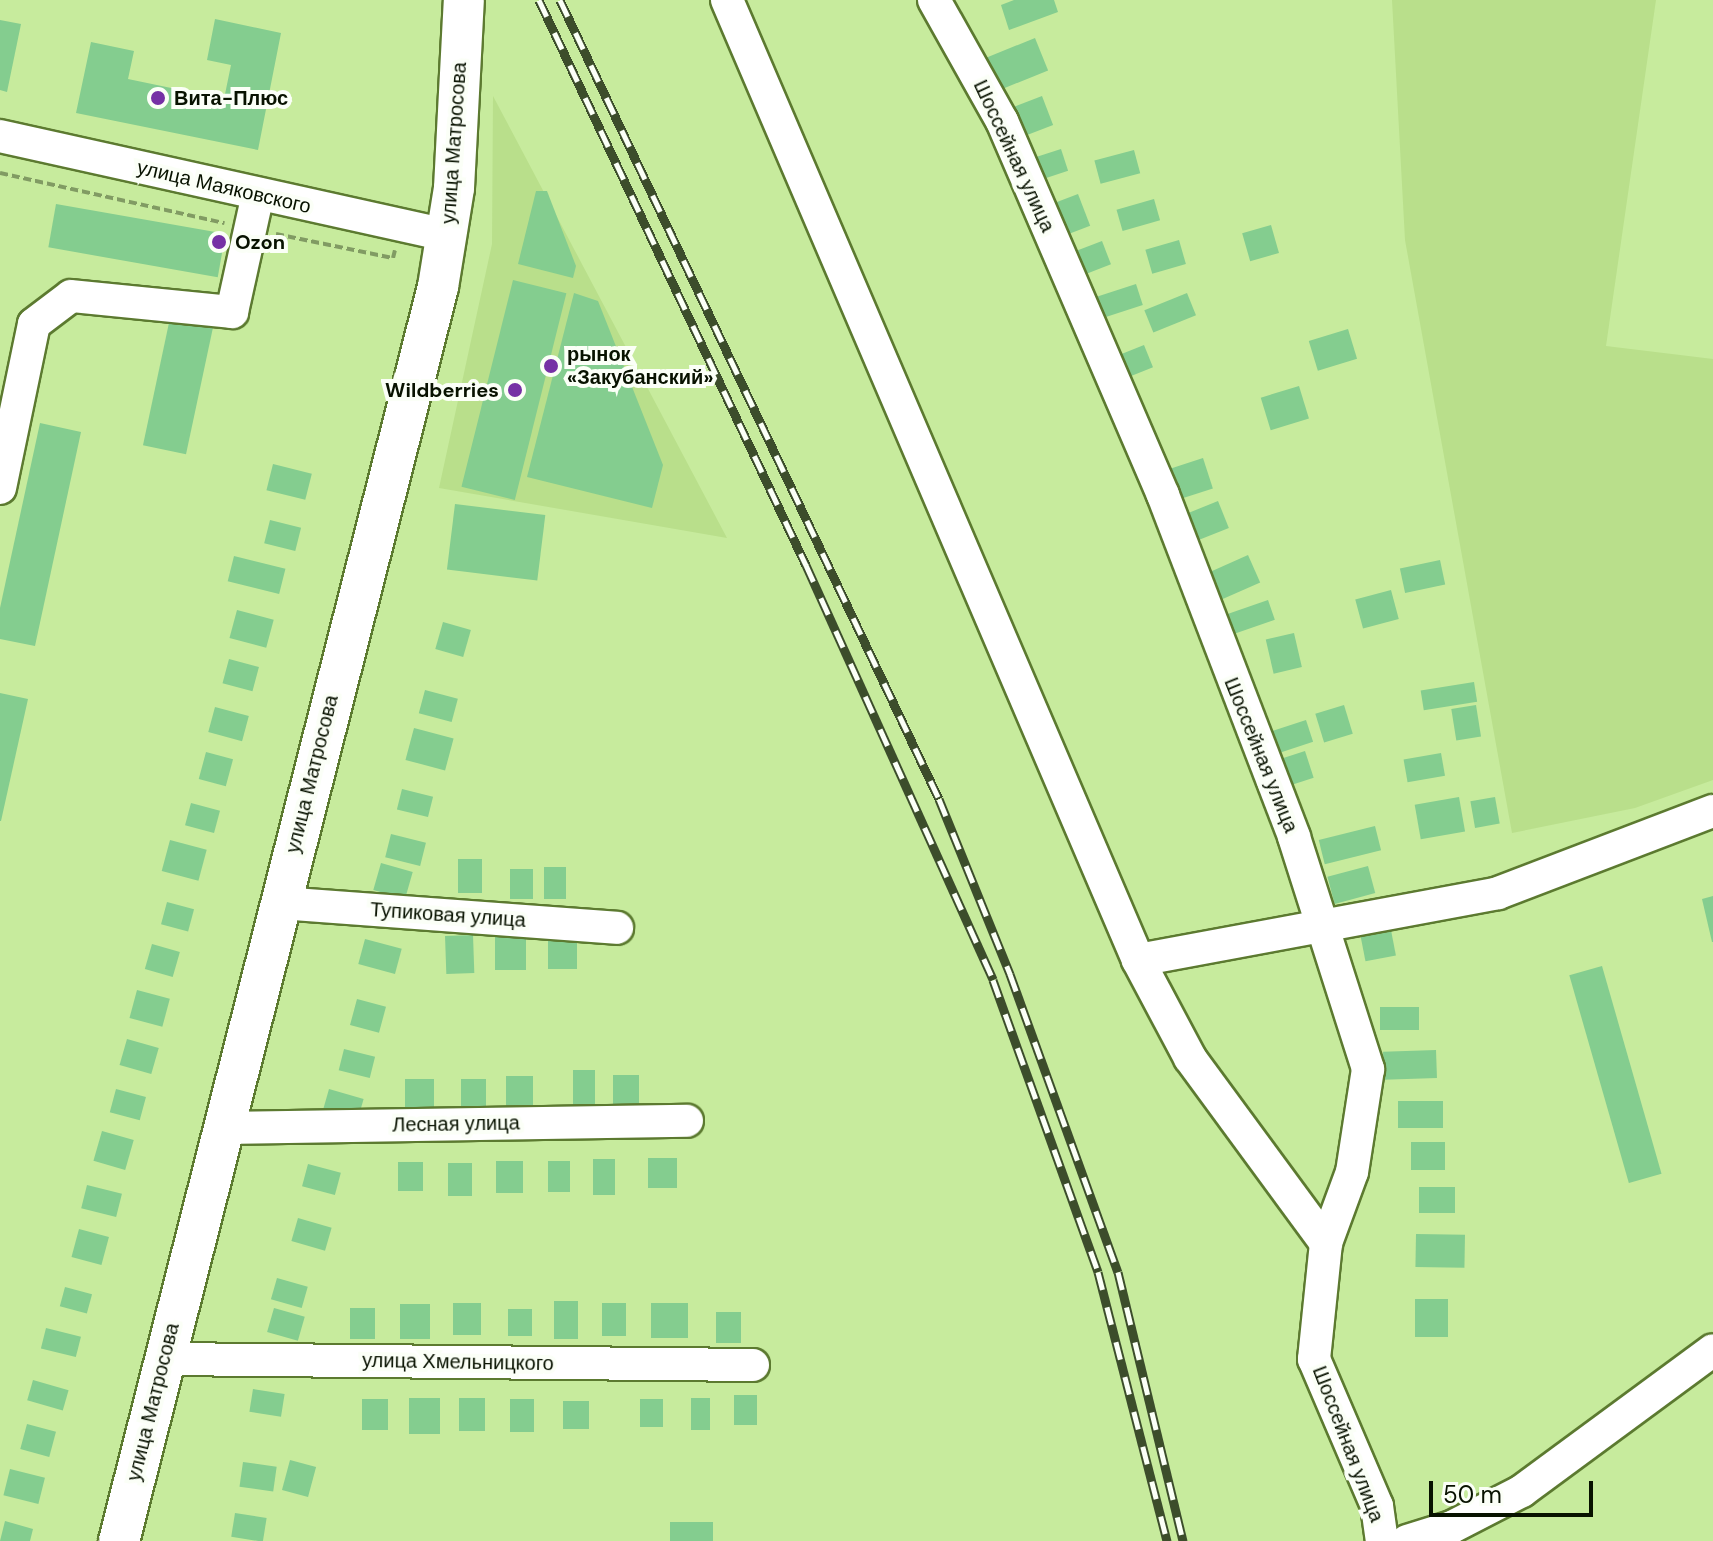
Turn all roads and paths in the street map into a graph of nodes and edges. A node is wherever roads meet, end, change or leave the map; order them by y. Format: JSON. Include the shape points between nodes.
{"nodes":[{"id":1,"x":464,"y":0,"type":"edge"},
{"id":2,"x":727,"y":0,"type":"edge"},
{"id":3,"x":934,"y":0,"type":"edge"},
{"id":4,"x":0,"y":136,"type":"edge"},
{"id":5,"x":0,"y":173,"type":"edge"},
{"id":6,"x":258,"y":194,"type":"junction"},
{"id":7,"x":401,"y":227,"type":"junction"},
{"id":8,"x":250,"y":229,"type":"junction"},
{"id":9,"x":448,"y":235,"type":"junction"},
{"id":10,"x":6,"y":434,"type":"edge"},
{"id":11,"x":0,"y":488,"type":"edge"},
{"id":12,"x":1713,"y":811,"type":"edge"},
{"id":13,"x":279,"y":903,"type":"junction"},
{"id":14,"x":1322,"y":923,"type":"junction"},
{"id":15,"x":617,"y":928,"type":"dead end"},
{"id":16,"x":1138,"y":960,"type":"junction"},
{"id":17,"x":687,"y":1121,"type":"dead end"},
{"id":18,"x":224,"y":1128,"type":"junction"},
{"id":19,"x":1326,"y":1243,"type":"junction"},
{"id":20,"x":1713,"y":1350,"type":"edge"},
{"id":21,"x":164,"y":1359,"type":"junction"},
{"id":22,"x":753,"y":1365,"type":"dead end"},
{"id":23,"x":119,"y":1541,"type":"edge"},
{"id":24,"x":1382,"y":1541,"type":"edge"},
{"id":25,"x":1407,"y":1541,"type":"edge"}],
"edges":[{"from":1,"to":9,"type":"main road","name":"улица Матросова"},
{"from":2,"to":16,"type":"street"},
{"from":3,"to":14,"type":"street","name":"Шоссейная улица","via":[[1002,121],[1163,495]]},
{"from":4,"to":6,"type":"street","name":"улица Маяковского"},
{"from":5,"to":8,"type":"path"},
{"from":6,"to":7,"type":"street","name":"улица Маяковского"},
{"from":6,"to":8,"type":"street"},
{"from":7,"to":8,"type":"path","via":[[393,258]]},
{"from":7,"to":9,"type":"street","name":"улица Маяковского"},
{"from":8,"to":10,"type":"street","via":[[232,312],[71,296],[34,324]]},
{"from":9,"to":13,"type":"main road","name":"улица Матросова"},
{"from":10,"to":11,"type":"street"},
{"from":12,"to":14,"type":"street","via":[[1498,893]]},
{"from":13,"to":15,"type":"street","name":"Тупиковая улица"},
{"from":13,"to":18,"type":"main road","name":"улица Матросова"},
{"from":14,"to":16,"type":"street"},
{"from":14,"to":19,"type":"street","name":"Шоссейная улица","via":[[1368,1069],[1352,1172]]},
{"from":16,"to":19,"type":"street","via":[[1190,1058]]},
{"from":17,"to":18,"type":"street","name":"Лесная улица"},
{"from":18,"to":21,"type":"main road","name":"улица Матросова"},
{"from":19,"to":24,"type":"street","name":"Шоссейная улица","via":[[1314,1359],[1377,1506]]},
{"from":20,"to":25,"type":"street","via":[[1522,1491],[1452,1527]]},
{"from":21,"to":22,"type":"street","name":"улица Хмельницкого"},
{"from":21,"to":23,"type":"main road","name":"улица Матросова"}]}
